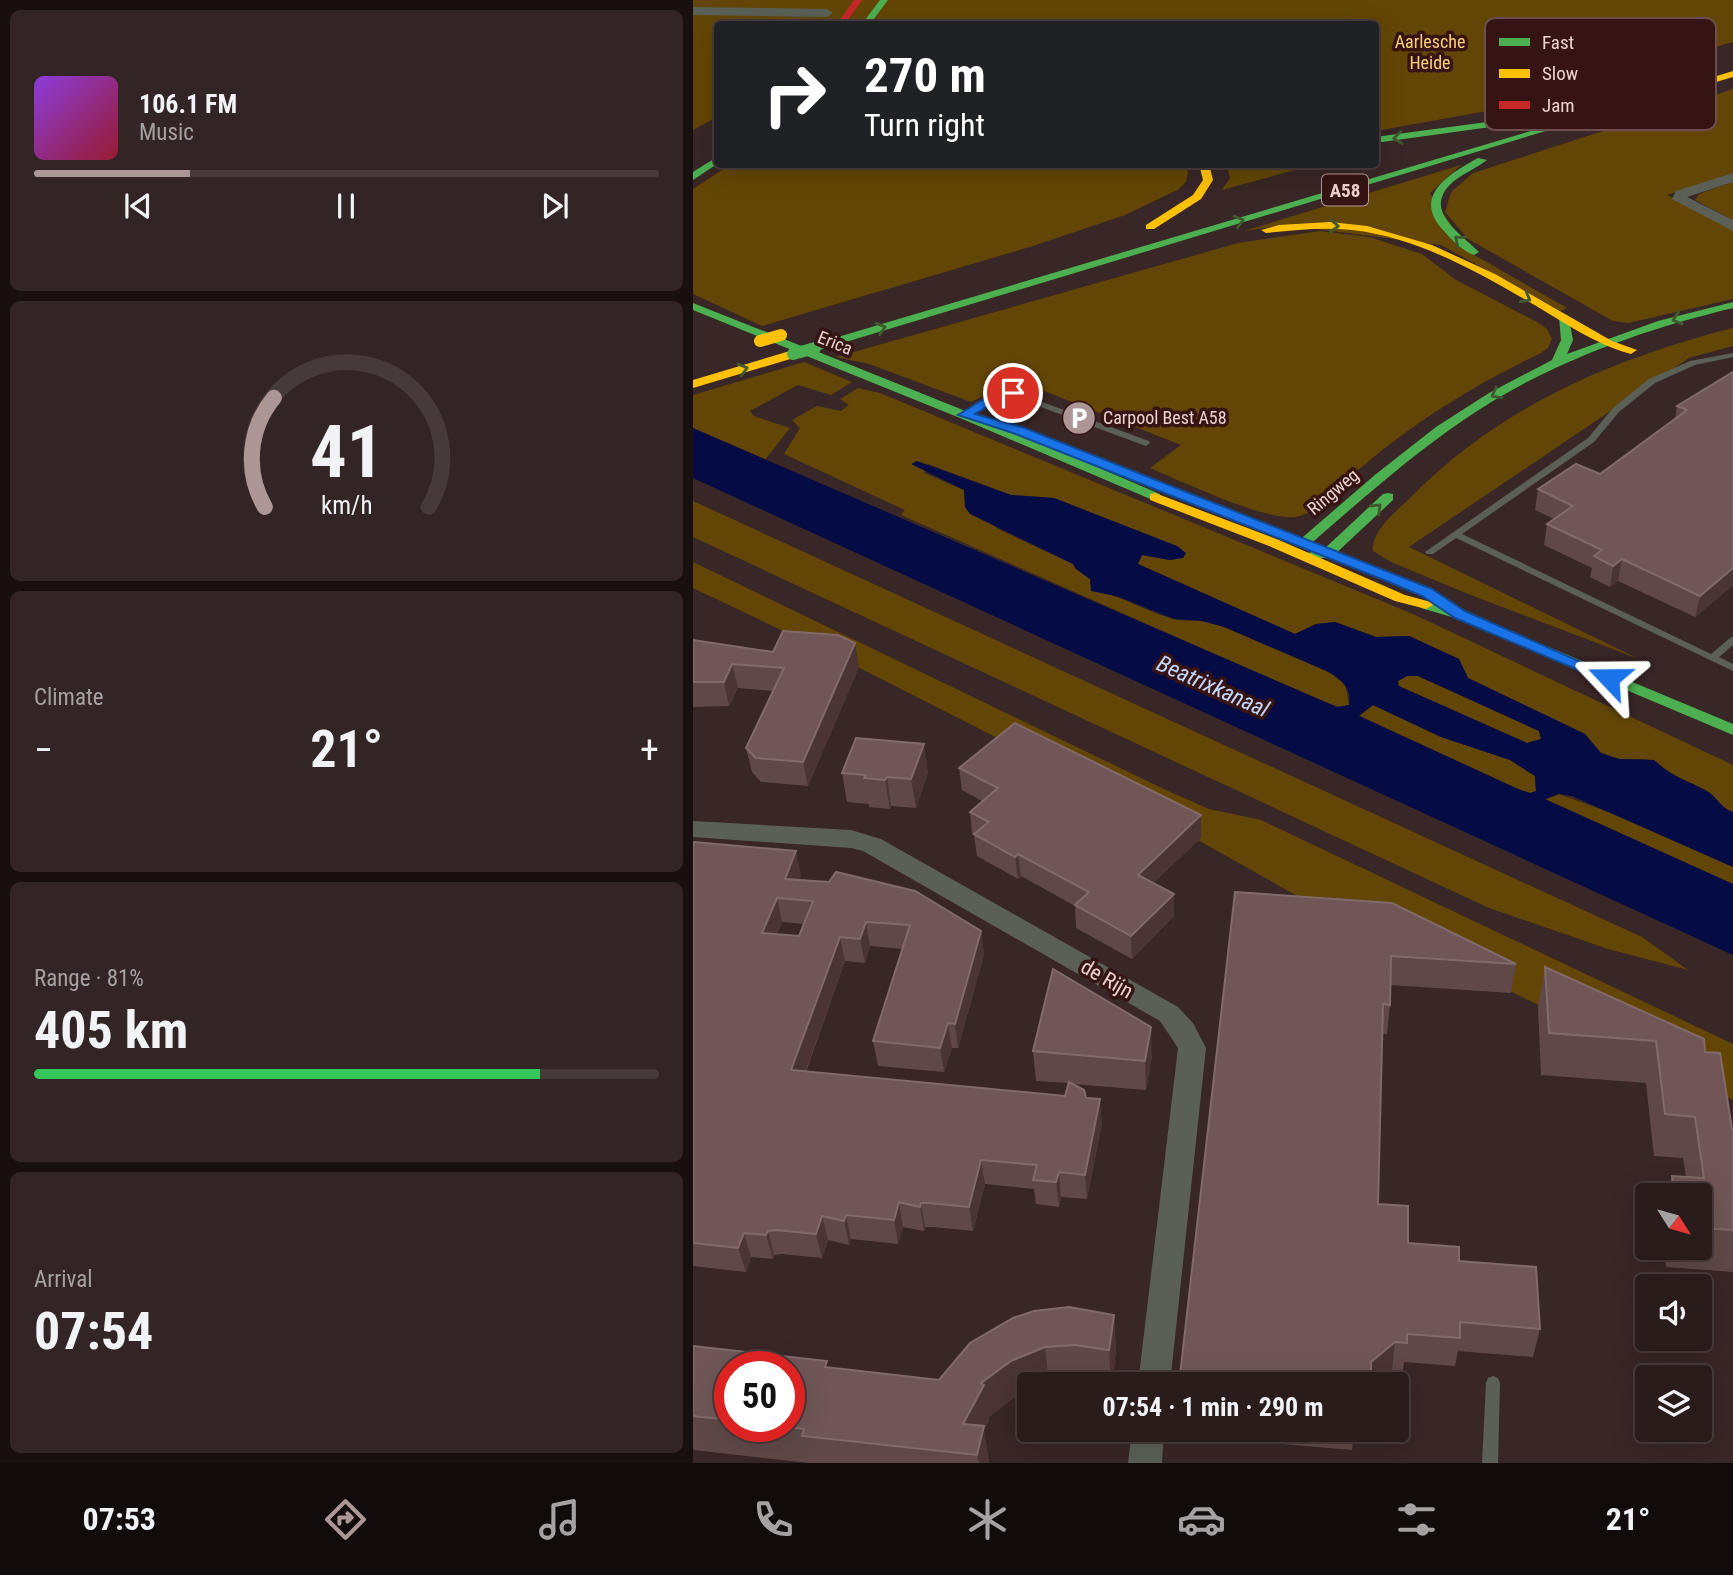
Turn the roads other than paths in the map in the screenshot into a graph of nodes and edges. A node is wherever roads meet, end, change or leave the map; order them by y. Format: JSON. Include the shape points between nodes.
{"nodes":[{"id":1,"x":858,"y":0,"type":"edge"},
{"id":2,"x":884,"y":0,"type":"edge"},
{"id":3,"x":693,"y":11,"type":"edge"},
{"id":4,"x":820,"y":21,"type":"edge"},
{"id":5,"x":843,"y":21,"type":"edge"},
{"id":6,"x":868,"y":21,"type":"edge"},
{"id":7,"x":1733,"y":57,"type":"edge"},
{"id":8,"x":1716,"y":62,"type":"edge"},
{"id":9,"x":1733,"y":74,"type":"edge"},
{"id":10,"x":1716,"y":79,"type":"edge"},
{"id":11,"x":1485,"y":125,"type":"edge"},
{"id":12,"x":1485,"y":129,"type":"edge"},
{"id":13,"x":1547,"y":130,"type":"edge"},
{"id":14,"x":1570,"y":130,"type":"edge"},
{"id":15,"x":1379,"y":139,"type":"edge"},
{"id":16,"x":1401,"y":154,"type":"dead end"},
{"id":17,"x":714,"y":162,"type":"edge"},
{"id":18,"x":1205,"y":168,"type":"edge"},
{"id":19,"x":693,"y":177,"type":"edge"},
{"id":20,"x":1733,"y":177,"type":"edge"},
{"id":21,"x":1203,"y":211,"type":"dead end"},
{"id":22,"x":1733,"y":226,"type":"edge"},
{"id":23,"x":1056,"y":276,"type":"junction"},
{"id":24,"x":1733,"y":305,"type":"edge"},
{"id":25,"x":693,"y":306,"type":"edge"},
{"id":26,"x":1733,"y":318,"type":"edge"},
{"id":27,"x":1563,"y":319,"type":"junction"},
{"id":28,"x":788,"y":333,"type":"dead end"},
{"id":29,"x":753,"y":343,"type":"dead end"},
{"id":30,"x":1621,"y":344,"type":"junction"},
{"id":31,"x":1733,"y":355,"type":"edge"},
{"id":32,"x":1557,"y":363,"type":"junction"},
{"id":33,"x":1601,"y":363,"type":"dead end"},
{"id":34,"x":693,"y":384,"type":"edge"},
{"id":35,"x":964,"y":415,"type":"junction"},
{"id":36,"x":1146,"y":443,"type":"dead end"},
{"id":37,"x":1398,"y":489,"type":"dead end"},
{"id":38,"x":1455,"y":534,"type":"junction"},
{"id":39,"x":1305,"y":550,"type":"junction"},
{"id":40,"x":1430,"y":552,"type":"dead end"},
{"id":41,"x":1327,"y":554,"type":"junction"},
{"id":42,"x":1460,"y":615,"type":"junction"},
{"id":43,"x":1733,"y":640,"type":"edge"},
{"id":44,"x":1712,"y":658,"type":"junction"},
{"id":45,"x":1733,"y":668,"type":"edge"},
{"id":46,"x":1733,"y":730,"type":"edge"},
{"id":47,"x":693,"y":829,"type":"edge"},
{"id":48,"x":1155,"y":1372,"type":"edge"},
{"id":49,"x":1493,"y":1383,"type":"dead end"},
{"id":50,"x":1147,"y":1442,"type":"edge"},
{"id":51,"x":1145,"y":1463,"type":"edge"},
{"id":52,"x":1490,"y":1463,"type":"edge"}],
"edges":[{"from":1,"to":5,"type":"main road"},
{"from":2,"to":6,"type":"main road"},
{"from":3,"to":4,"type":"street","via":[[827,13]]},
{"from":7,"to":8,"type":"main road"},
{"from":9,"to":10,"type":"main road","number":"A58"},
{"from":11,"to":15,"type":"main road","one_way":true},
{"from":16,"to":12,"type":"main road","one_way":true},
{"from":23,"to":13,"type":"main road","number":"A58","one_way":true},
{"from":30,"to":14,"type":"main road","number":"A58","one_way":true,"via":[[1459,242],[1435,219],[1432,208],[1442,184],[1479,161]]},
{"from":17,"to":19,"type":"main road"},
{"from":18,"to":21,"type":"main road","via":[[1208,180],[1202,192],[1143,229]]},
{"from":20,"to":22,"type":"street","via":[[1679,198]]},
{"from":23,"to":27,"type":"main road","number":"A58","one_way":true,"via":[[1269,230],[1352,226],[1430,245]]},
{"from":34,"to":23,"type":"main road","number":"A58","one_way":true,"bridge":true},
{"from":24,"to":30,"type":"main road","name":"Ringweg","one_way":true,"via":[[1678,318]]},
{"from":25,"to":35,"type":"main road","name":"Erica"},
{"from":26,"to":30,"type":"main road","name":"Ringweg"},
{"from":27,"to":30,"type":"main road","number":"A58"},
{"from":27,"to":32,"type":"main road","via":[[1567,340]]},
{"from":28,"to":29,"type":"main road","bridge":true},
{"from":30,"to":32,"type":"main road","name":"Ringweg"},
{"from":30,"to":33,"type":"main road","name":"Ringweg"},
{"from":31,"to":38,"type":"lane","via":[[1693,363],[1652,381],[1616,410],[1591,440]]},
{"from":32,"to":39,"type":"main road","name":"Ringweg","one_way":true,"via":[[1449,424]]},
{"from":35,"to":36,"type":"lane","via":[[996,396],[1013,393]]},
{"from":35,"to":39,"type":"main road","name":"Erica","via":[[1017,430]]},
{"from":41,"to":37,"type":"main road","name":"Ringweg","one_way":true},
{"from":38,"to":40,"type":"lane"},
{"from":38,"to":44,"type":"lane"},
{"from":39,"to":41,"type":"main road"},
{"from":39,"to":42,"type":"main road","name":"Erica","via":[[1400,598]]},
{"from":41,"to":42,"type":"main road","name":"Erica","via":[[1427,593]]},
{"from":42,"to":46,"type":"main road","name":"Erica"},
{"from":43,"to":44,"type":"lane"},
{"from":44,"to":45,"type":"lane"},
{"from":47,"to":48,"type":"street","name":"de Rijn","via":[[851,839],[872,845],[1169,1014],[1183,1030],[1192,1048]]},
{"from":49,"to":52,"type":"lane"},
{"from":50,"to":51,"type":"street"}]}
